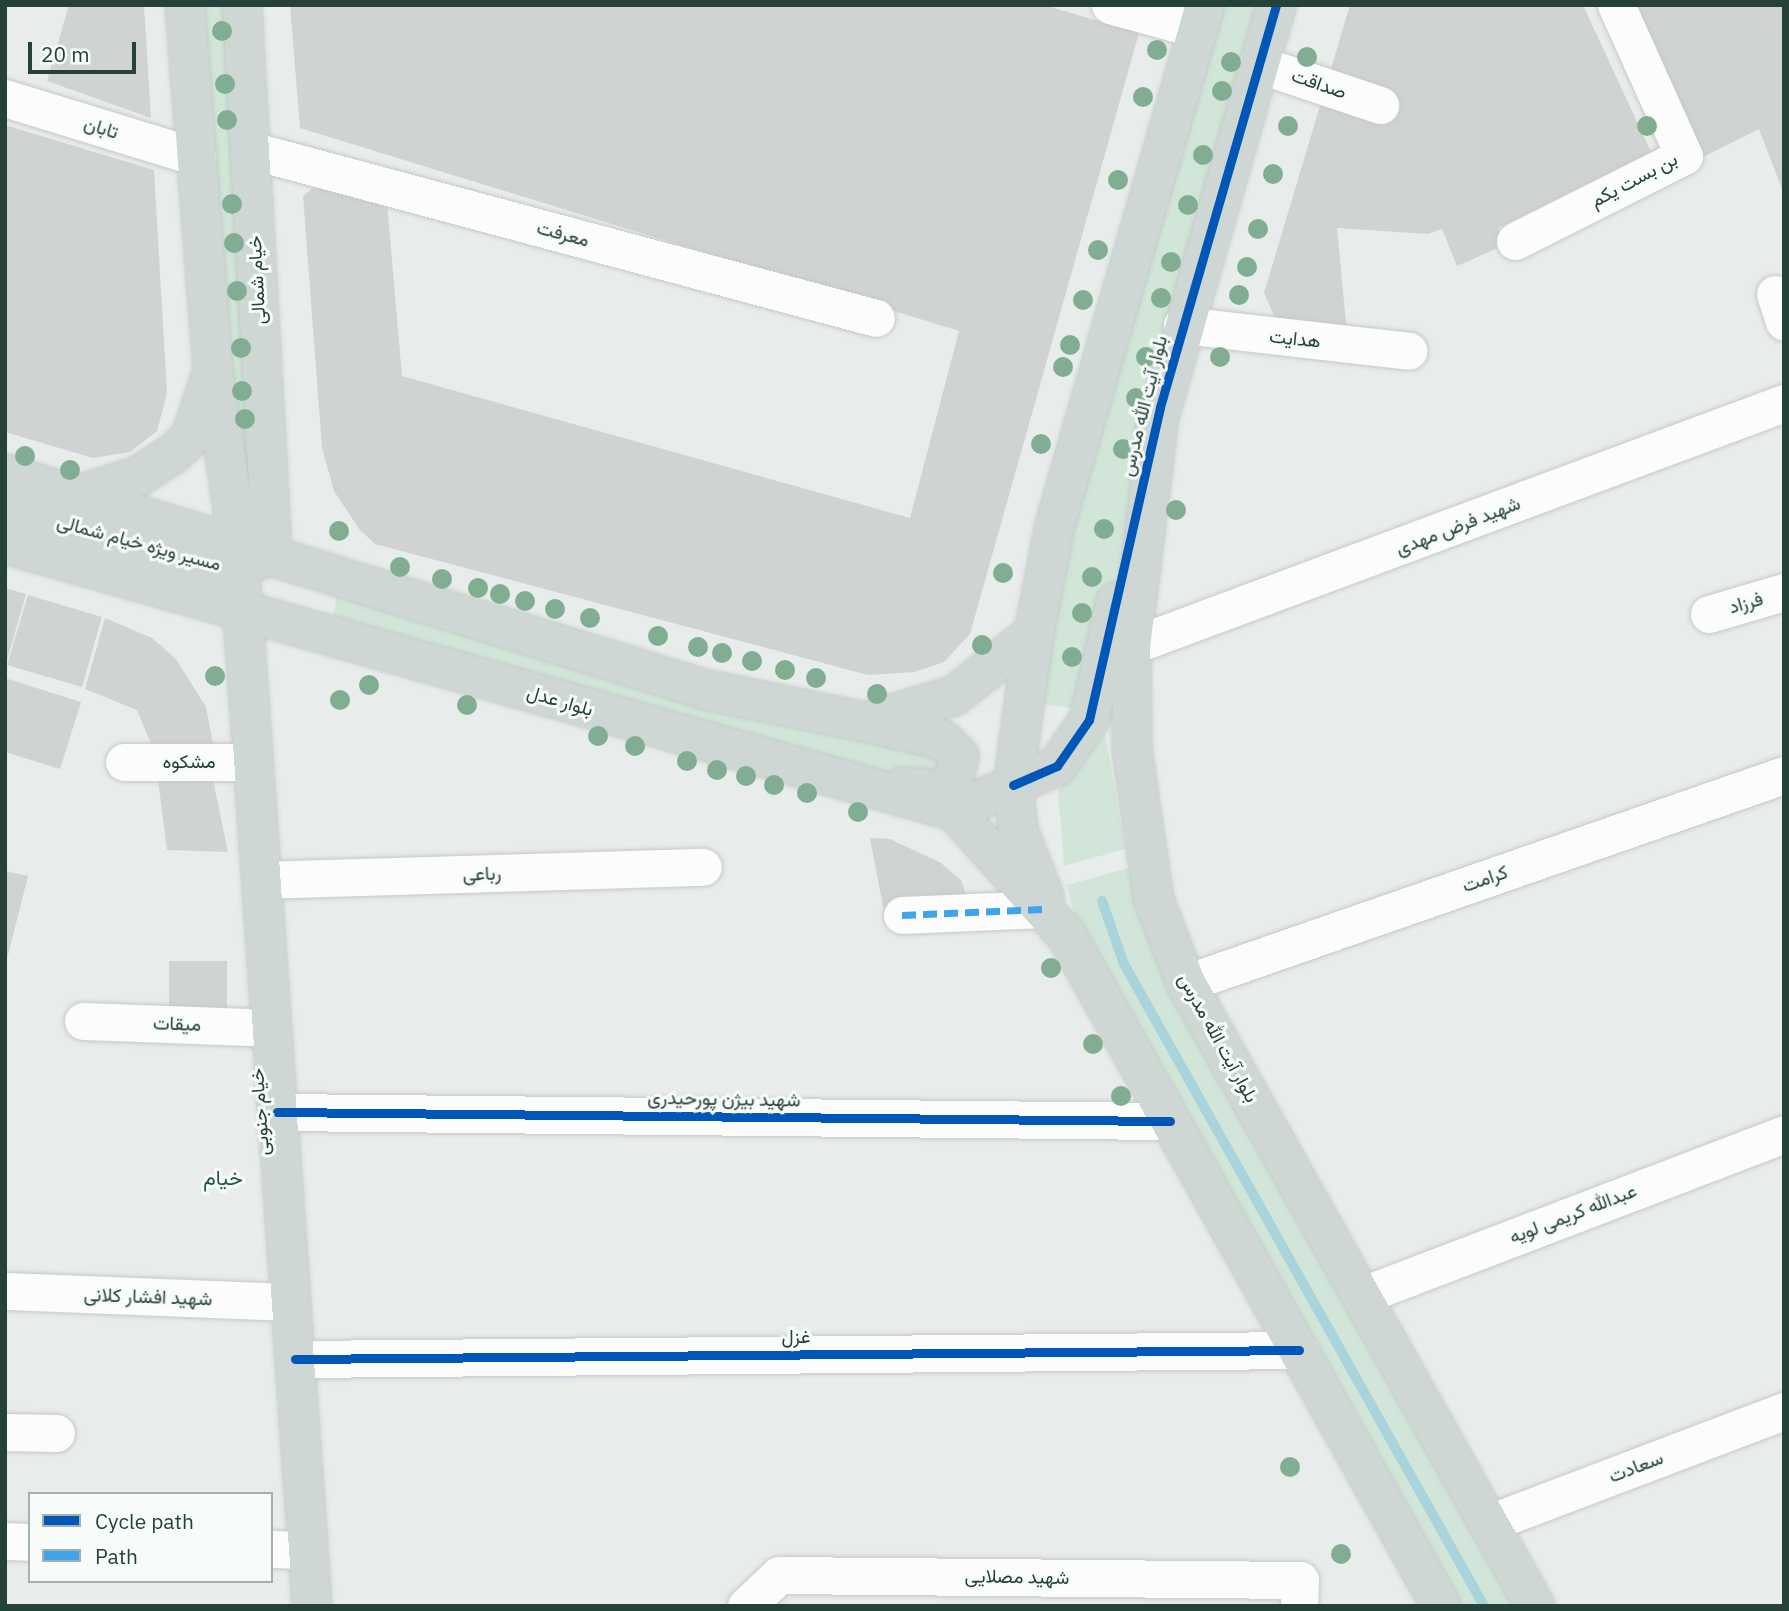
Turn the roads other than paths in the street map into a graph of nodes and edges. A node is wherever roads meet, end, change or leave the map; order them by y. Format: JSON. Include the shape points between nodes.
{"nodes":[{"id":1,"x":185,"y":5,"type":"edge"},
{"id":2,"x":242,"y":5,"type":"edge"},
{"id":3,"x":1110,"y":5,"type":"edge"},
{"id":4,"x":1276,"y":5,"type":"edge"},
{"id":5,"x":1616,"y":5,"type":"edge"},
{"id":6,"x":1201,"y":17,"type":"edge"},
{"id":7,"x":1258,"y":64,"type":"junction"},
{"id":8,"x":5,"y":98,"type":"edge"},
{"id":9,"x":1380,"y":105,"type":"dead end"},
{"id":10,"x":250,"y":150,"type":"junction"},
{"id":11,"x":197,"y":157,"type":"junction"},
{"id":12,"x":1515,"y":241,"type":"dead end"},
{"id":13,"x":876,"y":318,"type":"dead end"},
{"id":14,"x":1182,"y":325,"type":"junction"},
{"id":15,"x":1409,"y":351,"type":"dead end"},
{"id":16,"x":213,"y":371,"type":"junction"},
{"id":17,"x":1784,"y":403,"type":"edge"},
{"id":18,"x":1160,"y":407,"type":"junction"},
{"id":19,"x":5,"y":474,"type":"edge"},
{"id":20,"x":79,"y":495,"type":"junction"},
{"id":21,"x":270,"y":503,"type":"junction"},
{"id":22,"x":5,"y":507,"type":"edge"},
{"id":23,"x":5,"y":544,"type":"edge"},
{"id":24,"x":250,"y":555,"type":"junction"},
{"id":25,"x":340,"y":575,"type":"junction"},
{"id":26,"x":1784,"y":592,"type":"edge"},
{"id":27,"x":1709,"y":614,"type":"dead end"},
{"id":28,"x":243,"y":616,"type":"junction"},
{"id":29,"x":1034,"y":633,"type":"junction"},
{"id":30,"x":1131,"y":646,"type":"junction"},
{"id":31,"x":1025,"y":702,"type":"junction"},
{"id":32,"x":865,"y":722,"type":"junction"},
{"id":33,"x":1076,"y":738,"type":"junction"},
{"id":34,"x":124,"y":762,"type":"dead end"},
{"id":35,"x":253,"y":762,"type":"junction"},
{"id":36,"x":1784,"y":775,"type":"edge"},
{"id":37,"x":838,"y":778,"type":"junction"},
{"id":38,"x":1013,"y":785,"type":"junction"},
{"id":39,"x":954,"y":811,"type":"junction"},
{"id":40,"x":703,"y":867,"type":"dead end"},
{"id":41,"x":261,"y":880,"type":"junction"},
{"id":42,"x":902,"y":915,"type":"dead end"},
{"id":43,"x":1057,"y":924,"type":"junction"},
{"id":44,"x":1186,"y":983,"type":"junction"},
{"id":45,"x":83,"y":1021,"type":"dead end"},
{"id":46,"x":271,"y":1028,"type":"junction"},
{"id":47,"x":277,"y":1112,"type":"junction"},
{"id":48,"x":1170,"y":1121,"type":"junction"},
{"id":49,"x":1784,"y":1134,"type":"edge"},
{"id":50,"x":5,"y":1291,"type":"edge"},
{"id":51,"x":1363,"y":1294,"type":"junction"},
{"id":52,"x":290,"y":1303,"type":"junction"},
{"id":53,"x":1298,"y":1350,"type":"junction"},
{"id":54,"x":295,"y":1359,"type":"junction"},
{"id":55,"x":1784,"y":1411,"type":"edge"},
{"id":56,"x":5,"y":1432,"type":"edge"},
{"id":57,"x":56,"y":1433,"type":"dead end"},
{"id":58,"x":1489,"y":1523,"type":"junction"},
{"id":59,"x":5,"y":1541,"type":"edge"},
{"id":60,"x":28,"y":1542,"type":"edge"},
{"id":61,"x":290,"y":1549,"type":"edge"},
{"id":62,"x":1299,"y":1593,"type":"edge"},
{"id":63,"x":312,"y":1606,"type":"edge"},
{"id":64,"x":747,"y":1606,"type":"edge"},
{"id":65,"x":1441,"y":1606,"type":"edge"},
{"id":66,"x":1535,"y":1606,"type":"edge"}],
"edges":[{"from":1,"to":11,"type":"main road"},
{"from":2,"to":10,"type":"main road","name":"خیام شمالی"},
{"from":3,"to":6,"type":"street"},
{"from":4,"to":7,"type":"main road","name":"بلوار آیت الله مدرس"},
{"from":5,"to":12,"type":"street","name":"بن بست یکم","via":[[1684,156]]},
{"from":6,"to":29,"type":"main road","via":[[1055,526]]},
{"from":7,"to":9,"type":"street","name":"صداقت"},
{"from":7,"to":14,"type":"main road","name":"بلوار آیت الله مدرس"},
{"from":8,"to":11,"type":"street","name":"تابان"},
{"from":10,"to":13,"type":"street","name":"معرفت"},
{"from":10,"to":21,"type":"main road","name":"خیام شمالی"},
{"from":11,"to":16,"type":"main road"},
{"from":14,"to":15,"type":"street","name":"هدایت"},
{"from":14,"to":18,"type":"main road","name":"بلوار آیت الله مدرس"},
{"from":16,"to":20,"type":"main road","via":[[191,437],[173,454],[139,476]]},
{"from":16,"to":24,"type":"main road"},
{"from":17,"to":30,"type":"street","name":"شهید فرض مهدی"},
{"from":18,"to":30,"type":"main road","name":"بلوار آیت الله مدرس"},
{"from":18,"to":33,"type":"main road","name":"بلوار آیت الله مدرس","via":[[1091,710]]},
{"from":19,"to":20,"type":"main road"},
{"from":20,"to":24,"type":"main road"},
{"from":21,"to":24,"type":"main road","name":"خیام شمالی"},
{"from":21,"to":25,"type":"main road"},
{"from":22,"to":24,"type":"main road","name":"مسیر ویژه خیام شمالی"},
{"from":23,"to":28,"type":"main road","name":"بلوار عدل"},
{"from":24,"to":25,"type":"main road"},
{"from":24,"to":28,"type":"main road","name":"خیام جنوبی"},
{"from":25,"to":32,"type":"main road","via":[[707,690]]},
{"from":26,"to":27,"type":"street","name":"فرزاد"},
{"from":28,"to":35,"type":"main road","name":"خیام جنوبی"},
{"from":28,"to":37,"type":"main road","name":"بلوار عدل"},
{"from":29,"to":31,"type":"main road"},
{"from":29,"to":32,"type":"main road","via":[[954,696]]},
{"from":30,"to":44,"type":"main road","name":"بلوار آیت الله مدرس","via":[[1132,750],[1145,853],[1154,900]]},
{"from":31,"to":33,"type":"main road","via":[[1036,740],[1057,746]]},
{"from":31,"to":38,"type":"main road"},
{"from":32,"to":37,"type":"main road","via":[[950,744],[959,756],[954,780],[934,791]]},
{"from":33,"to":38,"type":"main road","name":"بلوار آیت الله مدرس","via":[[1057,766]]},
{"from":34,"to":35,"type":"street","name":"مشکوه"},
{"from":35,"to":41,"type":"main road","name":"خیام جنوبی"},
{"from":36,"to":44,"type":"street","name":"کرامت"},
{"from":37,"to":39,"type":"main road","name":"بلوار عدل"},
{"from":38,"to":39,"type":"main road","name":"بلوار آیت الله مدرس"},
{"from":38,"to":43,"type":"main road","via":[[1026,857]]},
{"from":39,"to":43,"type":"main road"},
{"from":40,"to":41,"type":"street","name":"رباعی"},
{"from":41,"to":46,"type":"main road","name":"خیام جنوبی"},
{"from":42,"to":43,"type":"street"},
{"from":43,"to":48,"type":"main road"},
{"from":44,"to":51,"type":"main road","name":"بلوار آیت الله مدرس"},
{"from":45,"to":46,"type":"street","name":"میقات"},
{"from":46,"to":47,"type":"main road","name":"خیام جنوبی"},
{"from":47,"to":48,"type":"street","name":"شهید بیژن پورحیدری"},
{"from":47,"to":52,"type":"main road","name":"خیام جنوبی"},
{"from":48,"to":53,"type":"main road"},
{"from":49,"to":51,"type":"street","name":"عبدالله کریمی لویه"},
{"from":50,"to":52,"type":"street","name":"شهید افشار کلانی"},
{"from":51,"to":58,"type":"main road","name":"بلوار آیت الله مدرس"},
{"from":52,"to":54,"type":"main road","name":"خیام جنوبی"},
{"from":53,"to":54,"type":"street","name":"غزل"},
{"from":53,"to":65,"type":"main road"},
{"from":54,"to":61,"type":"main road","name":"خیام جنوبی"},
{"from":55,"to":58,"type":"street","name":"سعادت"},
{"from":56,"to":57,"type":"street"},
{"from":58,"to":66,"type":"main road","name":"بلوار آیت الله مدرس"},
{"from":59,"to":60,"type":"street"},
{"from":61,"to":63,"type":"main road","name":"خیام جنوبی"},
{"from":62,"to":64,"type":"street","name":"شهید مصلایی","via":[[779,1575]]}]}
